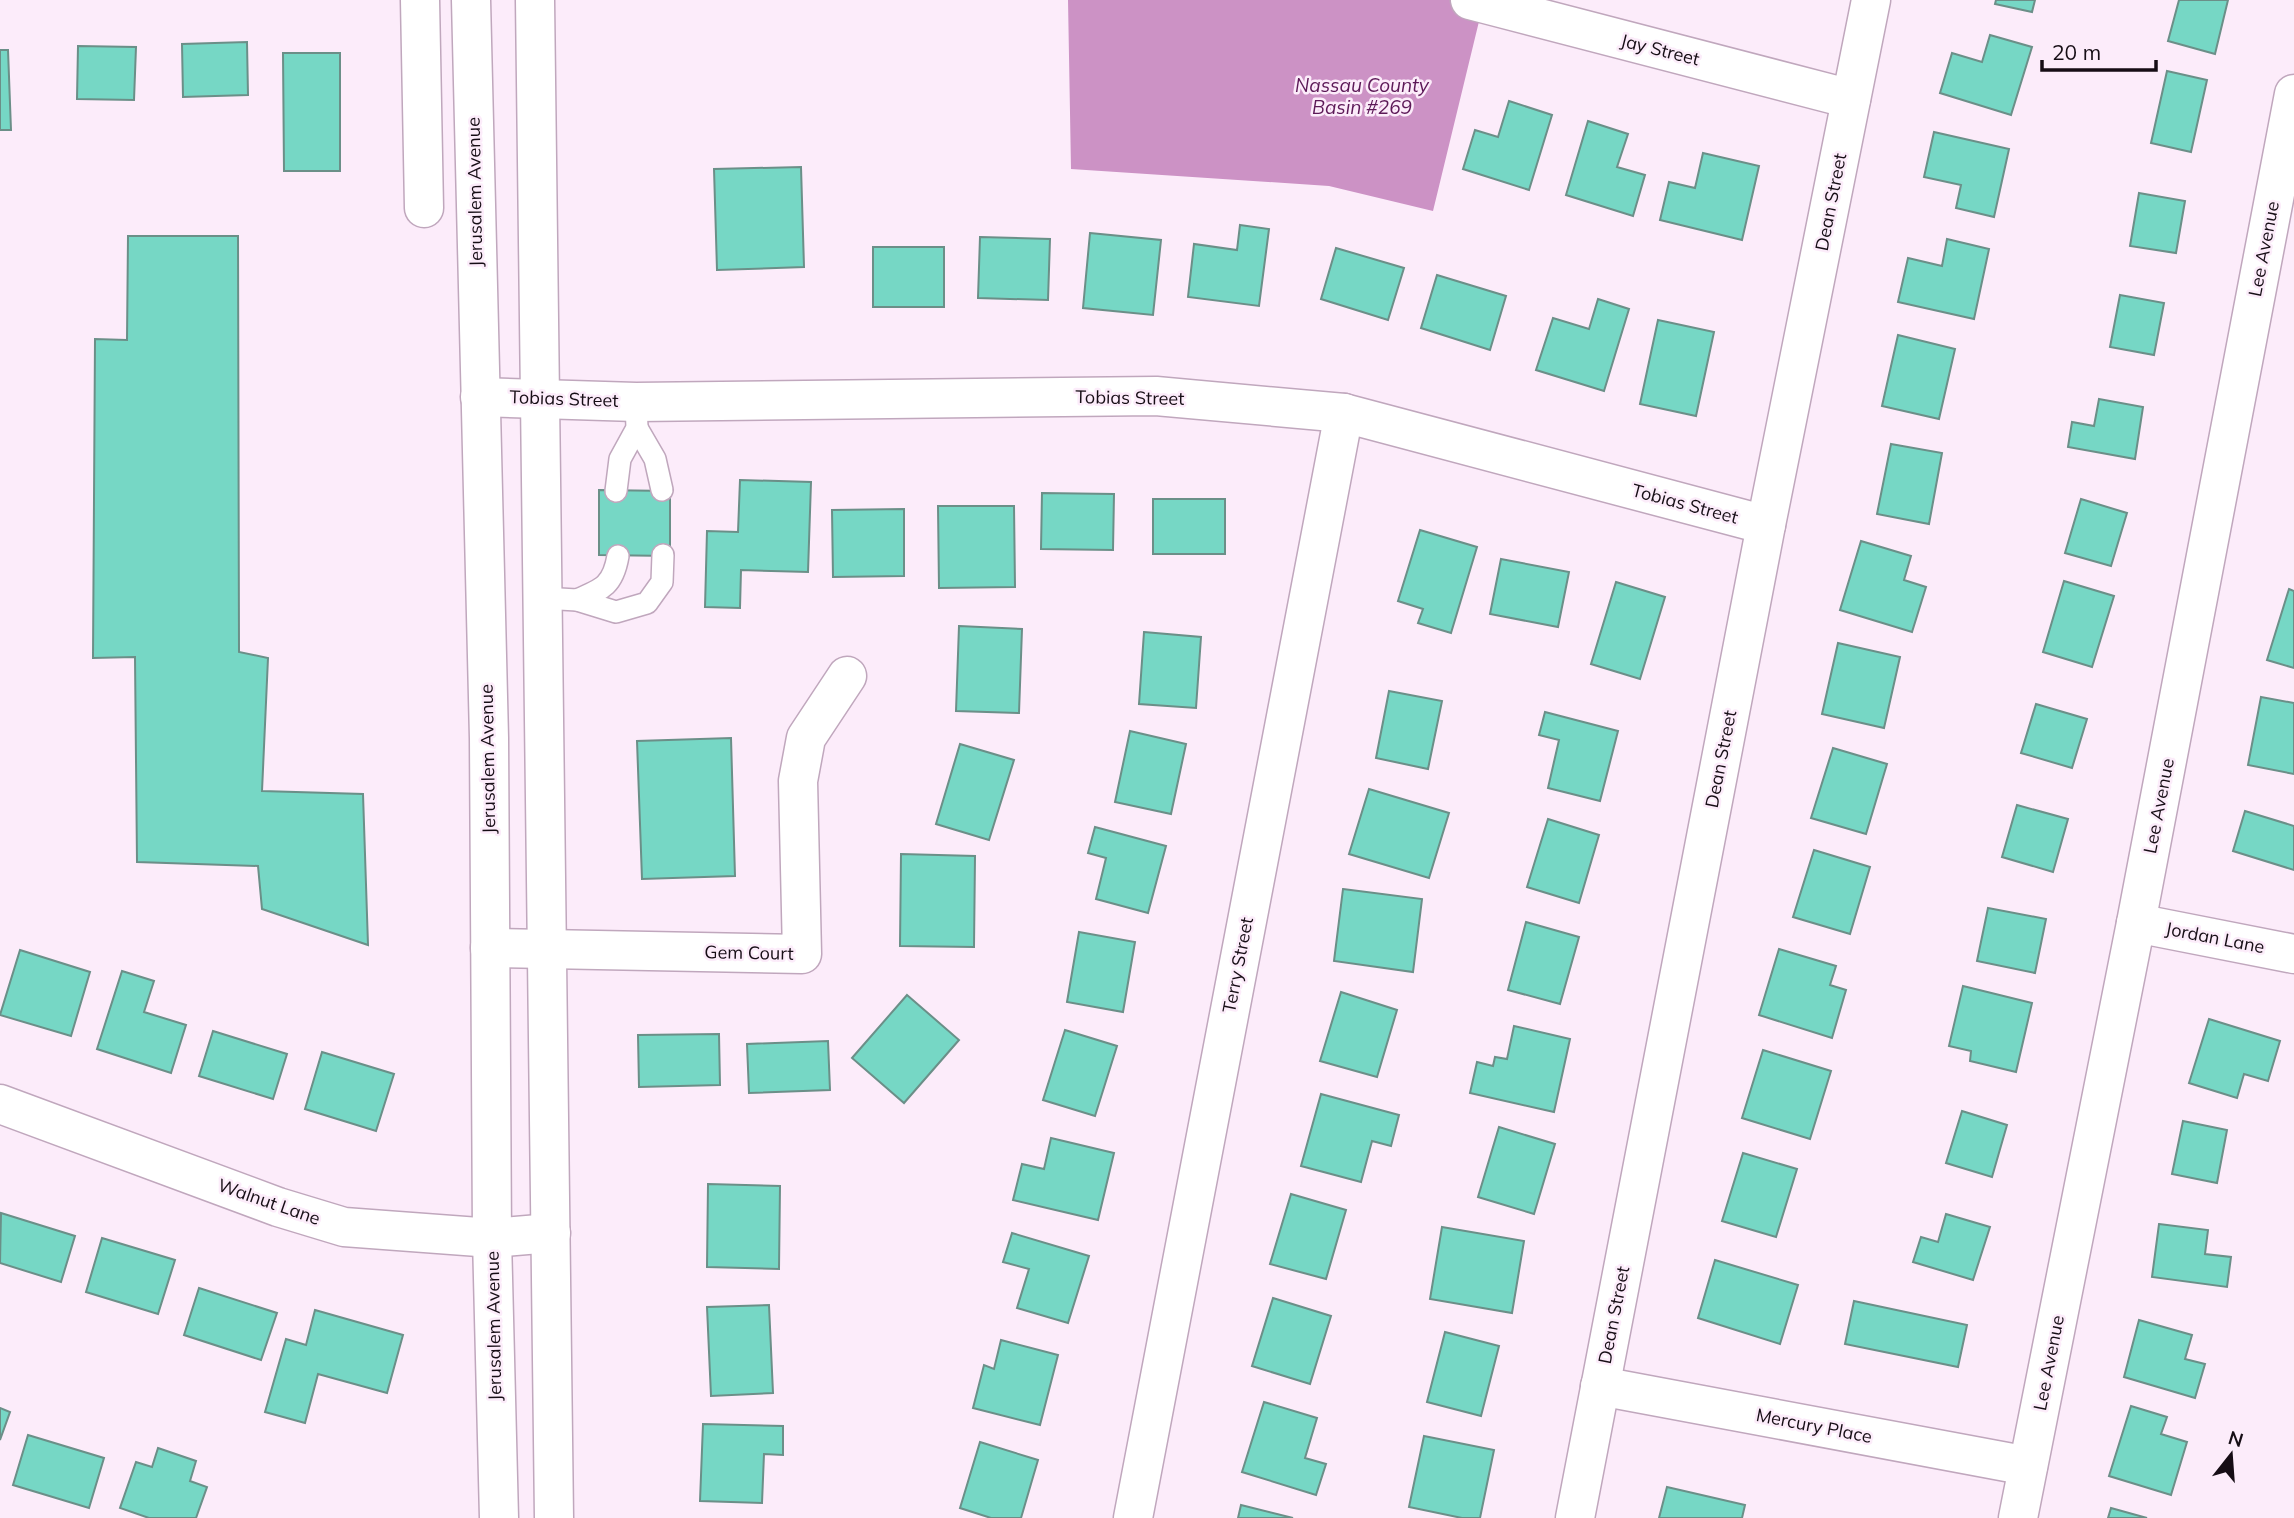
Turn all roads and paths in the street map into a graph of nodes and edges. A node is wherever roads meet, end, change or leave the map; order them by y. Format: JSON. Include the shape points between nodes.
{"nodes":[{"id":1,"x":420,"y":0,"type":"edge"},
{"id":2,"x":471,"y":0,"type":"edge"},
{"id":3,"x":535,"y":0,"type":"edge"},
{"id":4,"x":1470,"y":0,"type":"edge"},
{"id":5,"x":1871,"y":0,"type":"edge"},
{"id":6,"x":2294,"y":94,"type":"edge"},
{"id":7,"x":1851,"y":99,"type":"junction"},
{"id":8,"x":424,"y":208,"type":"dead end"},
{"id":9,"x":480,"y":397,"type":"junction"},
{"id":10,"x":540,"y":397,"type":"junction"},
{"id":11,"x":1344,"y":413,"type":"junction"},
{"id":12,"x":636,"y":415,"type":"junction"},
{"id":13,"x":662,"y":490,"type":"dead end"},
{"id":14,"x":615,"y":491,"type":"dead end"},
{"id":15,"x":1766,"y":525,"type":"junction"},
{"id":16,"x":663,"y":555,"type":"dead end"},
{"id":17,"x":618,"y":556,"type":"dead end"},
{"id":18,"x":560,"y":599,"type":"junction"},
{"id":19,"x":847,"y":676,"type":"dead end"},
{"id":20,"x":2137,"y":923,"type":"junction"},
{"id":21,"x":490,"y":948,"type":"junction"},
{"id":22,"x":547,"y":949,"type":"junction"},
{"id":23,"x":2294,"y":954,"type":"edge"},
{"id":24,"x":0,"y":1104,"type":"edge"},
{"id":25,"x":551,"y":1233,"type":"junction"},
{"id":26,"x":492,"y":1238,"type":"junction"},
{"id":27,"x":1600,"y":1386,"type":"junction"},
{"id":28,"x":2028,"y":1466,"type":"junction"},
{"id":29,"x":499,"y":1518,"type":"edge"},
{"id":30,"x":554,"y":1518,"type":"edge"},
{"id":31,"x":1133,"y":1518,"type":"edge"},
{"id":32,"x":1575,"y":1518,"type":"edge"},
{"id":33,"x":2018,"y":1518,"type":"edge"}],
"edges":[{"from":1,"to":8,"type":"street"},
{"from":2,"to":9,"type":"street","name":"Jerusalem Avenue"},
{"from":3,"to":10,"type":"street"},
{"from":4,"to":7,"type":"street","name":"Jay Street"},
{"from":5,"to":7,"type":"street","name":"Dean Street"},
{"from":6,"to":20,"type":"street","name":"Lee Avenue"},
{"from":7,"to":15,"type":"street","name":"Dean Street"},
{"from":9,"to":10,"type":"street","name":"Tobias Street"},
{"from":9,"to":21,"type":"street","name":"Jerusalem Avenue"},
{"from":10,"to":12,"type":"street","name":"Tobias Street"},
{"from":10,"to":18,"type":"street"},
{"from":11,"to":12,"type":"street","name":"Tobias Street","via":[[1156,396]]},
{"from":11,"to":15,"type":"street","name":"Tobias Street"},
{"from":11,"to":31,"type":"street","name":"Terry Street"},
{"from":12,"to":13,"type":"lane","via":[[655,459]]},
{"from":12,"to":14,"type":"lane","via":[[620,459]]},
{"from":15,"to":27,"type":"street","name":"Dean Street"},
{"from":16,"to":18,"type":"lane","via":[[662,582],[647,603],[616,612]]},
{"from":17,"to":18,"type":"lane","via":[[615,574],[601,590]]},
{"from":18,"to":22,"type":"street"},
{"from":19,"to":22,"type":"street","name":"Gem Court","via":[[806,738],[798,781],[802,954]]},
{"from":20,"to":23,"type":"street","name":"Jordan Lane"},
{"from":20,"to":28,"type":"street","name":"Lee Avenue"},
{"from":21,"to":22,"type":"street","name":"Gem Court"},
{"from":21,"to":26,"type":"street","name":"Jerusalem Avenue"},
{"from":22,"to":25,"type":"street"},
{"from":24,"to":26,"type":"street","name":"Walnut Lane","via":[[344,1227]]},
{"from":25,"to":26,"type":"street","name":"Walnut Lane"},
{"from":25,"to":30,"type":"street"},
{"from":26,"to":29,"type":"street","name":"Jerusalem Avenue"},
{"from":27,"to":28,"type":"street","name":"Mercury Place"},
{"from":27,"to":32,"type":"street","name":"Dean Street"},
{"from":28,"to":33,"type":"street","name":"Lee Avenue"}]}
